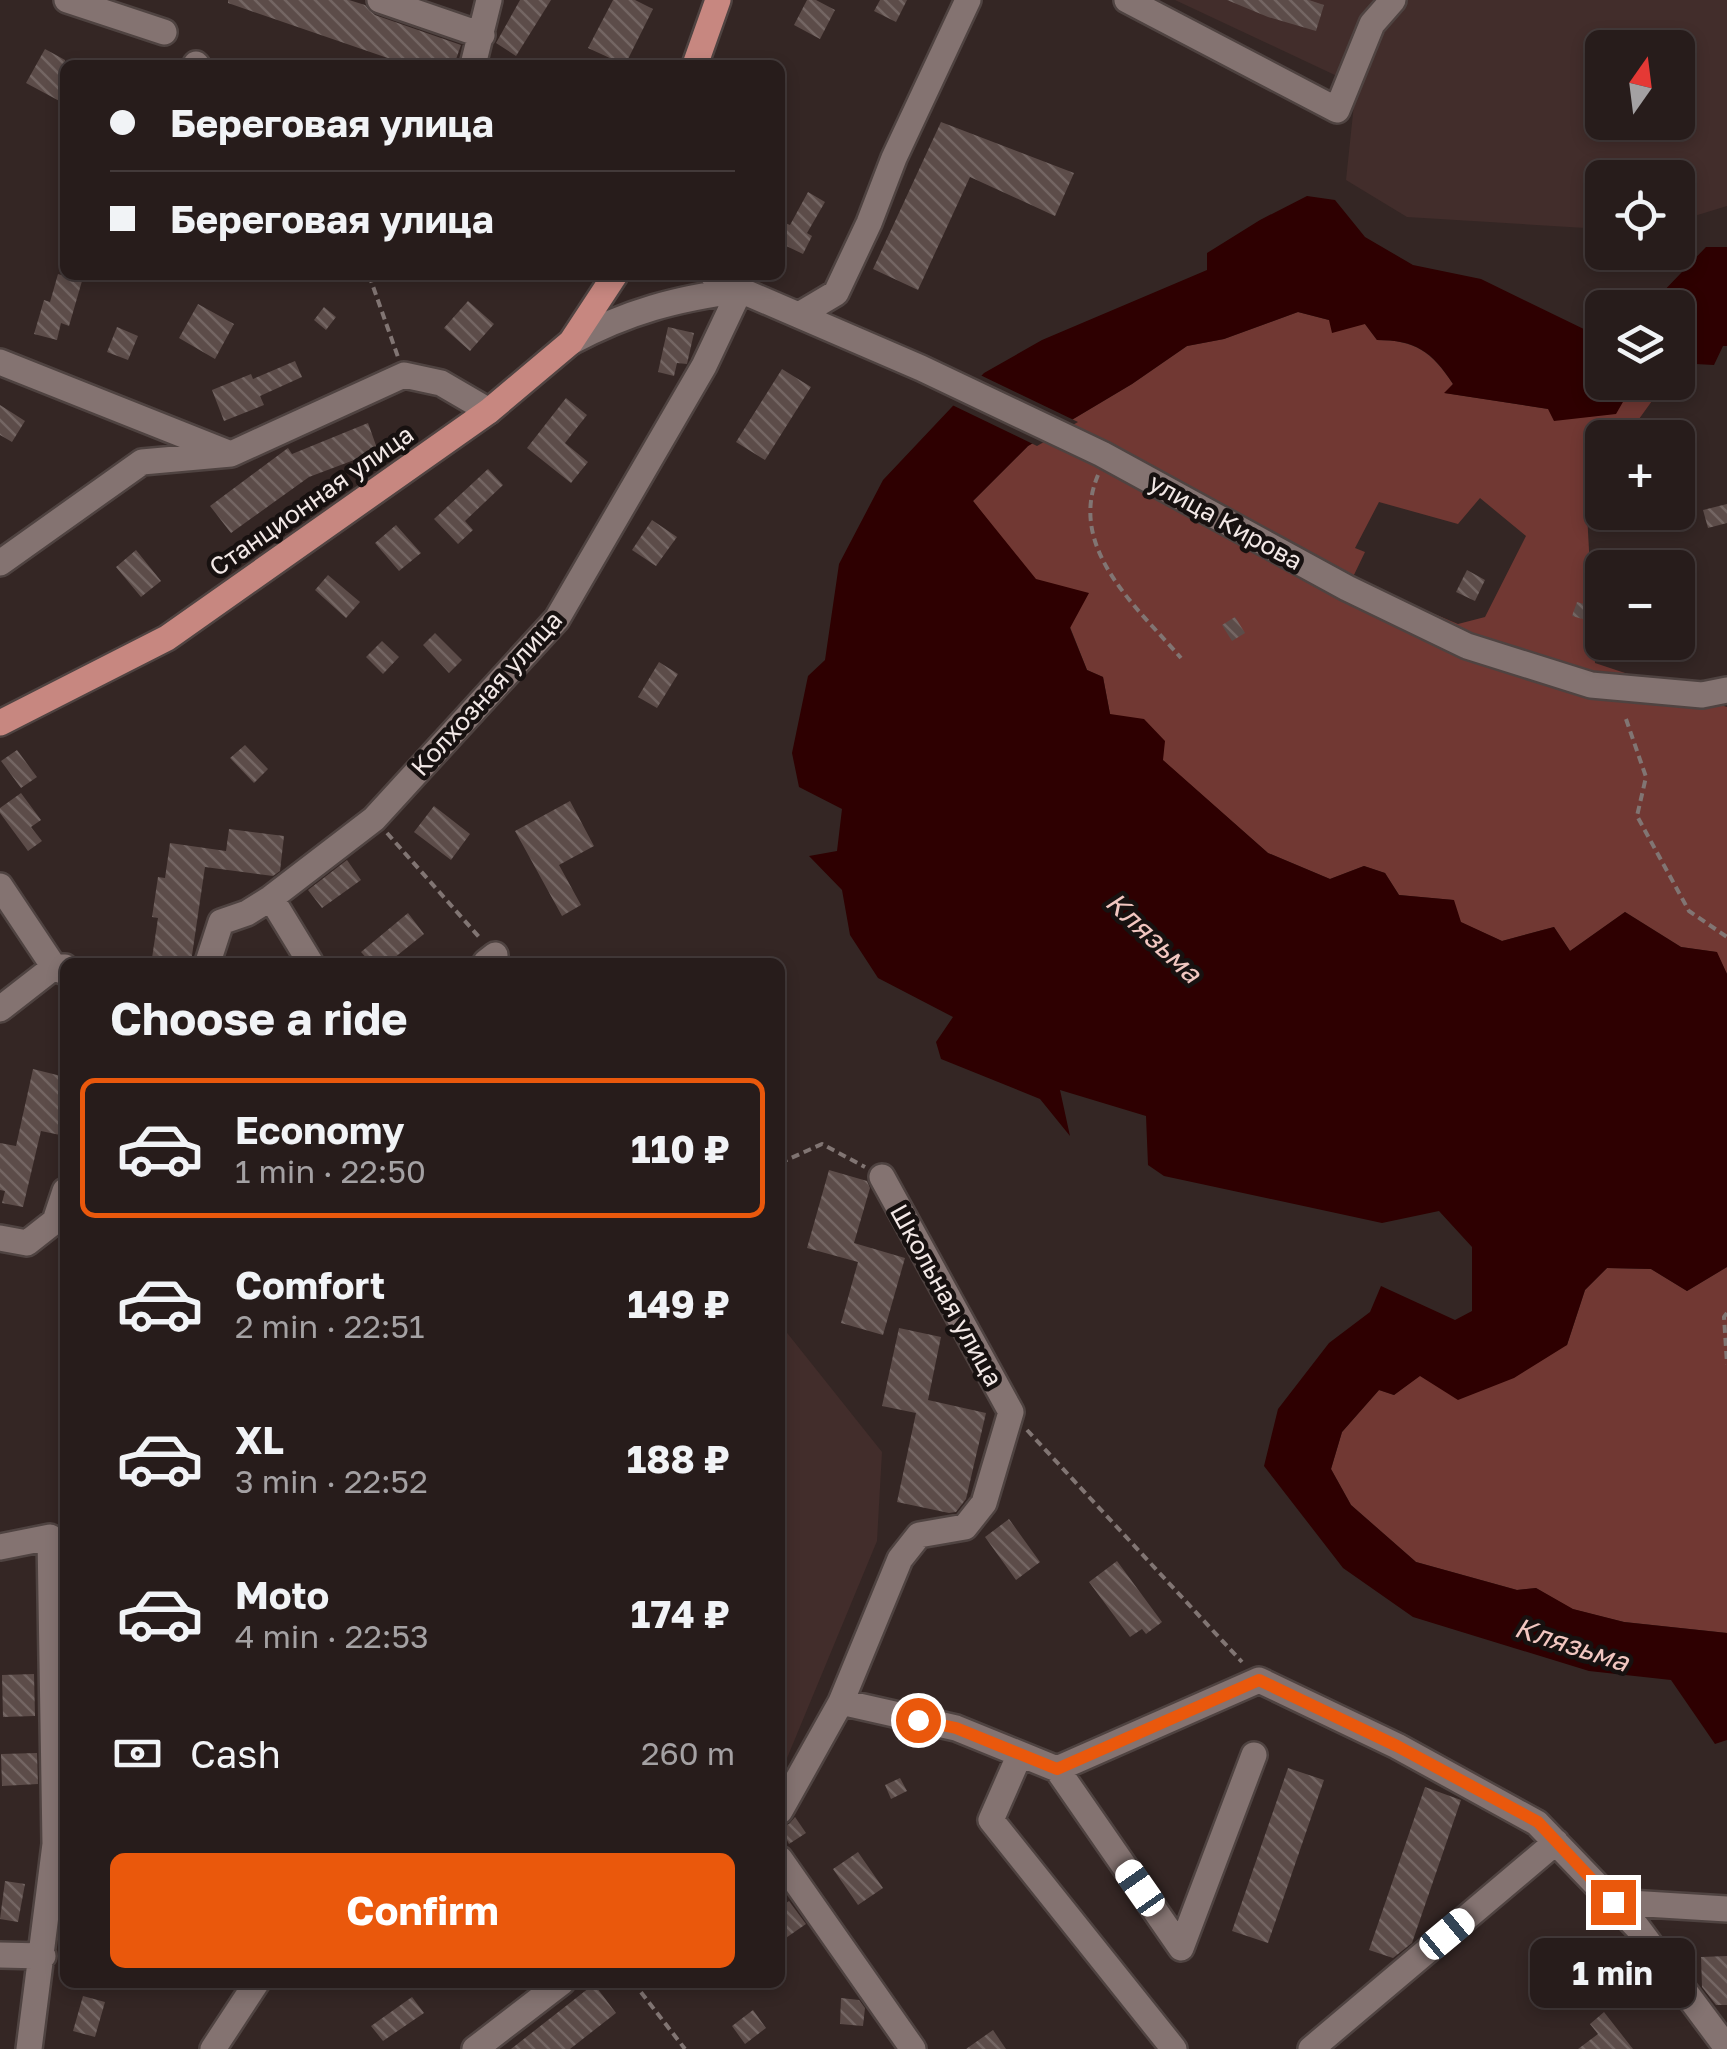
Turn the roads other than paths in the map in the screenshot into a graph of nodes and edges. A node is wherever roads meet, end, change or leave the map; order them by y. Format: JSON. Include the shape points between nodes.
{"nodes":[{"id":1,"x":66,"y":0,"type":"edge"},
{"id":2,"x":380,"y":0,"type":"edge"},
{"id":3,"x":489,"y":0,"type":"edge"},
{"id":4,"x":718,"y":0,"type":"edge"},
{"id":5,"x":968,"y":0,"type":"edge"},
{"id":6,"x":1127,"y":0,"type":"edge"},
{"id":7,"x":1393,"y":0,"type":"edge"},
{"id":8,"x":164,"y":32,"type":"dead end"},
{"id":9,"x":482,"y":36,"type":"junction"},
{"id":10,"x":475,"y":60,"type":"edge"},
{"id":11,"x":697,"y":60,"type":"edge"},
{"id":12,"x":612,"y":280,"type":"edge"},
{"id":13,"x":722,"y":280,"type":"edge"},
{"id":14,"x":740,"y":290,"type":"junction"},
{"id":15,"x":799,"y":316,"type":"junction"},
{"id":16,"x":572,"y":342,"type":"junction"},
{"id":17,"x":0,"y":362,"type":"edge"},
{"id":18,"x":489,"y":411,"type":"junction"},
{"id":19,"x":231,"y":454,"type":"junction"},
{"id":20,"x":0,"y":564,"type":"edge"},
{"id":21,"x":1727,"y":690,"type":"edge"},
{"id":22,"x":0,"y":723,"type":"edge"},
{"id":23,"x":0,"y":886,"type":"edge"},
{"id":24,"x":271,"y":898,"type":"junction"},
{"id":25,"x":209,"y":958,"type":"edge"},
{"id":26,"x":308,"y":958,"type":"edge"},
{"id":27,"x":60,"y":968,"type":"edge"},
{"id":28,"x":60,"y":970,"type":"edge"},
{"id":29,"x":0,"y":1009,"type":"edge"},
{"id":30,"x":882,"y":1177,"type":"road end"},
{"id":31,"x":60,"y":1204,"type":"edge"},
{"id":32,"x":0,"y":1238,"type":"edge"},
{"id":33,"x":0,"y":1548,"type":"edge"},
{"id":34,"x":841,"y":1702,"type":"junction"},
{"id":35,"x":1020,"y":1754,"type":"junction"},
{"id":36,"x":1254,"y":1755,"type":"dead end"},
{"id":37,"x":1057,"y":1769,"type":"junction"},
{"id":38,"x":785,"y":1802,"type":"edge"},
{"id":39,"x":1556,"y":1842,"type":"junction"},
{"id":40,"x":785,"y":1865,"type":"edge"},
{"id":41,"x":1613,"y":1902,"type":"junction"},
{"id":42,"x":1727,"y":1908,"type":"edge"},
{"id":43,"x":0,"y":1955,"type":"edge"},
{"id":44,"x":43,"y":1956,"type":"junction"},
{"id":45,"x":253,"y":1988,"type":"edge"},
{"id":46,"x":555,"y":1988,"type":"edge"},
{"id":47,"x":482,"y":2047,"type":"edge"},
{"id":48,"x":1727,"y":2048,"type":"edge"},
{"id":49,"x":29,"y":2049,"type":"edge"},
{"id":50,"x":213,"y":2049,"type":"edge"},
{"id":51,"x":913,"y":2049,"type":"edge"},
{"id":52,"x":1174,"y":2049,"type":"edge"},
{"id":53,"x":1311,"y":2049,"type":"edge"}],
"edges":[{"from":1,"to":8,"type":"street"},
{"from":2,"to":9,"type":"street"},
{"from":3,"to":9,"type":"street"},
{"from":4,"to":11,"type":"main road"},
{"from":5,"to":15,"type":"street","via":[[836,293]]},
{"from":6,"to":7,"type":"street","via":[[1337,110],[1372,24]]},
{"from":9,"to":10,"type":"street"},
{"from":12,"to":16,"type":"main road","name":"Станционная улица"},
{"from":13,"to":14,"type":"street","name":"улица Кирова"},
{"from":14,"to":15,"type":"street","name":"улица Кирова"},
{"from":14,"to":16,"type":"street","via":[[638,310]]},
{"from":14,"to":24,"type":"street","name":"Колхозная улица","via":[[704,366],[557,619],[374,818]]},
{"from":15,"to":21,"type":"street","name":"улица Кирова","via":[[921,368],[1467,646],[1591,685]]},
{"from":16,"to":18,"type":"main road","name":"Станционная улица"},
{"from":17,"to":19,"type":"street"},
{"from":18,"to":19,"type":"street","via":[[442,382],[404,375]]},
{"from":18,"to":22,"type":"main road","name":"Станционная улица","via":[[167,638]]},
{"from":19,"to":20,"type":"street","via":[[142,462]]},
{"from":23,"to":27,"type":"street"},
{"from":24,"to":25,"type":"street","name":"Колхозная улица","via":[[221,922]]},
{"from":24,"to":26,"type":"street"},
{"from":28,"to":29,"type":"street"},
{"from":30,"to":34,"type":"street","name":"Школьная улица","via":[[1011,1412],[984,1503],[965,1526],[919,1535],[900,1559]]},
{"from":31,"to":32,"type":"street","via":[[54,1221],[27,1242]]},
{"from":33,"to":44,"type":"street","via":[[50,1536],[55,1844]]},
{"from":34,"to":35,"type":"street","via":[[956,1728]]},
{"from":34,"to":38,"type":"street","name":"Школьная улица"},
{"from":35,"to":37,"type":"street"},
{"from":35,"to":52,"type":"street","via":[[991,1820]]},
{"from":36,"to":37,"type":"street","via":[[1181,1948]]},
{"from":37,"to":39,"type":"street","via":[[1259,1680],[1538,1822]]},
{"from":39,"to":41,"type":"street"},
{"from":39,"to":53,"type":"street"},
{"from":40,"to":51,"type":"street"},
{"from":41,"to":42,"type":"street"},
{"from":41,"to":48,"type":"street"},
{"from":43,"to":44,"type":"street"},
{"from":44,"to":49,"type":"street"},
{"from":45,"to":50,"type":"street"},
{"from":46,"to":47,"type":"street"}]}
